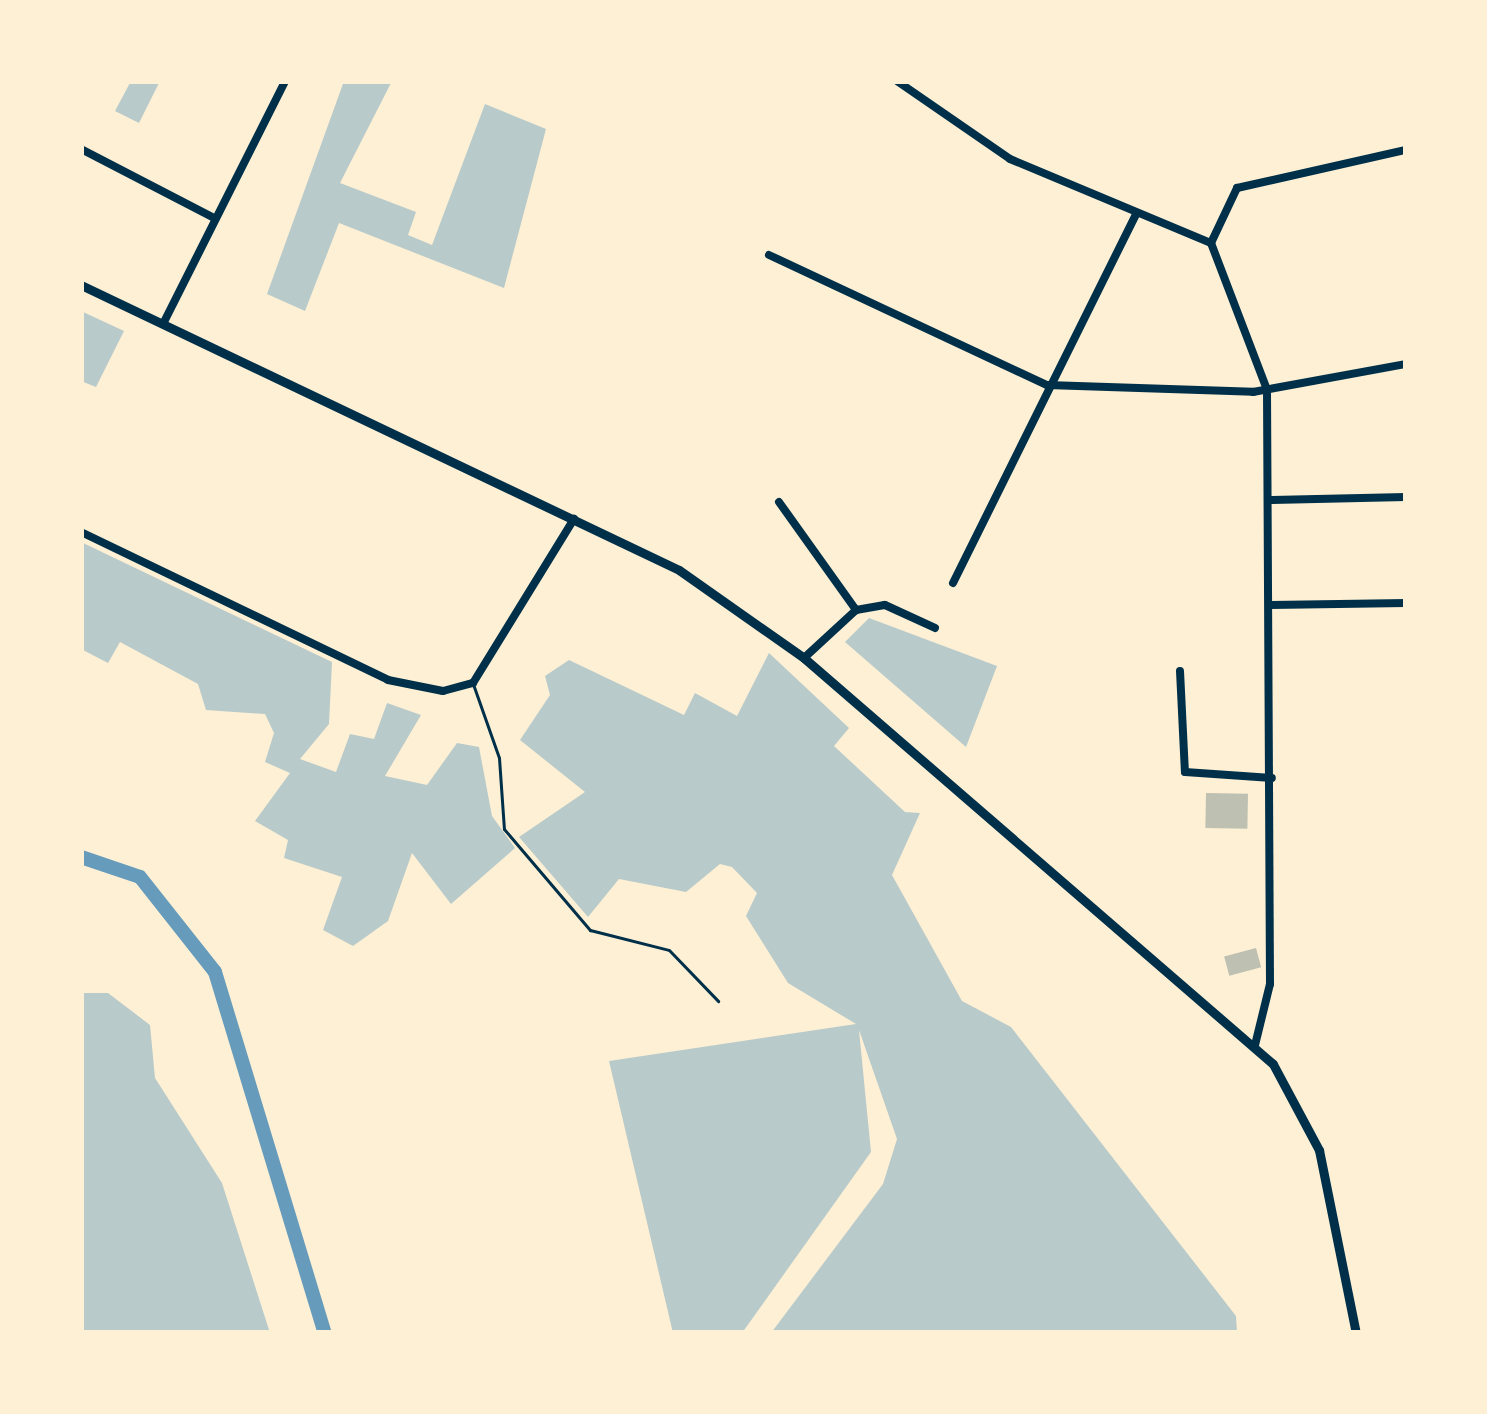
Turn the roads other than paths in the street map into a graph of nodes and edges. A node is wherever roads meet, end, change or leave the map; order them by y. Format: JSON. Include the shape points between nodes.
{"nodes":[{"id":1,"x":285,"y":81,"type":"edge"},
{"id":2,"x":897,"y":81,"type":"edge"},
{"id":3,"x":81,"y":149,"type":"edge"},
{"id":4,"x":1406,"y":149,"type":"edge"},
{"id":5,"x":1136,"y":215,"type":"junction"},
{"id":6,"x":214,"y":218,"type":"junction"},
{"id":7,"x":1211,"y":243,"type":"junction"},
{"id":8,"x":769,"y":255,"type":"dead end"},
{"id":9,"x":81,"y":284,"type":"edge"},
{"id":10,"x":163,"y":324,"type":"junction"},
{"id":11,"x":1406,"y":364,"type":"edge"},
{"id":12,"x":1046,"y":385,"type":"junction"},
{"id":13,"x":1267,"y":389,"type":"junction"},
{"id":14,"x":1406,"y":497,"type":"edge"},
{"id":15,"x":1272,"y":500,"type":"junction"},
{"id":16,"x":779,"y":502,"type":"dead end"},
{"id":17,"x":574,"y":519,"type":"junction"},
{"id":18,"x":81,"y":532,"type":"edge"},
{"id":19,"x":953,"y":584,"type":"dead end"},
{"id":20,"x":1406,"y":603,"type":"edge"},
{"id":21,"x":1271,"y":605,"type":"junction"},
{"id":22,"x":856,"y":610,"type":"junction"},
{"id":23,"x":935,"y":628,"type":"dead end"},
{"id":24,"x":804,"y":658,"type":"junction"},
{"id":25,"x":1180,"y":671,"type":"dead end"},
{"id":26,"x":473,"y":683,"type":"junction"},
{"id":27,"x":1272,"y":778,"type":"junction"},
{"id":28,"x":718,"y":1001,"type":"dead end"},
{"id":29,"x":1255,"y":1045,"type":"junction"},
{"id":30,"x":1356,"y":1333,"type":"edge"}],
"edges":[{"from":1,"to":6,"type":"street"},
{"from":2,"to":5,"type":"street","via":[[1010,159]]},
{"from":3,"to":6,"type":"street"},
{"from":4,"to":7,"type":"street","via":[[1237,188]]},
{"from":5,"to":7,"type":"street"},
{"from":5,"to":12,"type":"street"},
{"from":6,"to":10,"type":"street"},
{"from":7,"to":13,"type":"street"},
{"from":8,"to":12,"type":"street"},
{"from":9,"to":10,"type":"main road"},
{"from":10,"to":17,"type":"main road"},
{"from":11,"to":13,"type":"street"},
{"from":12,"to":13,"type":"street"},
{"from":12,"to":19,"type":"street"},
{"from":13,"to":15,"type":"street"},
{"from":14,"to":15,"type":"street"},
{"from":15,"to":21,"type":"street"},
{"from":16,"to":22,"type":"street"},
{"from":17,"to":24,"type":"main road","via":[[714,591]]},
{"from":17,"to":26,"type":"street"},
{"from":18,"to":26,"type":"street","via":[[388,680],[443,691]]},
{"from":20,"to":21,"type":"street"},
{"from":21,"to":27,"type":"street"},
{"from":22,"to":23,"type":"street","via":[[885,605]]},
{"from":22,"to":24,"type":"street"},
{"from":24,"to":29,"type":"main road"},
{"from":25,"to":27,"type":"street","via":[[1185,772]]},
{"from":26,"to":28,"type":"lane","via":[[499,758],[504,829],[590,930],[670,950]]},
{"from":27,"to":29,"type":"street","via":[[1270,984]]},
{"from":29,"to":30,"type":"main road","via":[[1319,1150]]}]}
